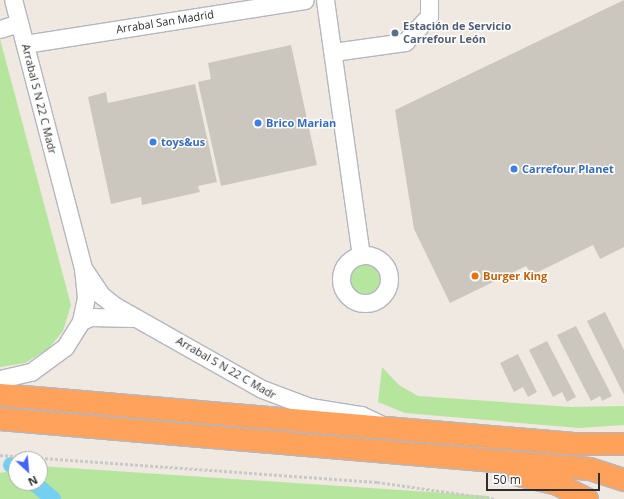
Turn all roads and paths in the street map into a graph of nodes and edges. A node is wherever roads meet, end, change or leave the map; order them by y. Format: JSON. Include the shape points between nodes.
{"nodes":[{"id":1,"x":13,"y":0,"type":"edge"},
{"id":2,"x":305,"y":0,"type":"edge"},
{"id":3,"x":325,"y":0,"type":"edge"},
{"id":4,"x":429,"y":0,"type":"edge"},
{"id":5,"x":19,"y":23,"type":"junction"},
{"id":6,"x":0,"y":29,"type":"edge"},
{"id":7,"x":25,"y":44,"type":"junction"},
{"id":8,"x":333,"y":52,"type":"junction"},
{"id":9,"x":361,"y":255,"type":"dead end"},
{"id":10,"x":83,"y":268,"type":"junction"},
{"id":11,"x":134,"y":318,"type":"junction"},
{"id":12,"x":81,"y":321,"type":"junction"},
{"id":13,"x":0,"y":379,"type":"edge"},
{"id":14,"x":0,"y":395,"type":"edge"},
{"id":15,"x":0,"y":419,"type":"edge"},
{"id":16,"x":389,"y":429,"type":"junction"},
{"id":17,"x":624,"y":444,"type":"edge"},
{"id":18,"x":0,"y":455,"type":"edge"},
{"id":19,"x":465,"y":458,"type":"junction"},
{"id":20,"x":624,"y":480,"type":"edge"},
{"id":21,"x":496,"y":499,"type":"edge"},
{"id":22,"x":587,"y":499,"type":"edge"}],
"edges":[{"from":1,"to":5,"type":"street","name":"Arrabal S N 22 C Madr"},
{"from":2,"to":7,"type":"street","name":"Arrabal San Madrid"},
{"from":3,"to":8,"type":"street"},
{"from":4,"to":8,"type":"street","via":[[429,16],[405,42]]},
{"from":5,"to":6,"type":"street"},
{"from":5,"to":7,"type":"street","name":"Arrabal S N 22 C Madr"},
{"from":7,"to":10,"type":"street","name":"Arrabal S N 22 C Madr"},
{"from":8,"to":9,"type":"street"},
{"from":10,"to":11,"type":"street","name":"Arrabal S N 22 C Madr","via":[[101,295]]},
{"from":10,"to":12,"type":"street","name":"Arrabal S N 22 C Madr","via":[[86,297]]},
{"from":11,"to":12,"type":"street","name":"Arrabal S N 22 C Madr","via":[[111,316]]},
{"from":11,"to":16,"type":"street","name":"Arrabal S N 22 C Madr","via":[[283,400],[361,415]]},
{"from":12,"to":13,"type":"street","name":"Arrabal S N 22 C Madr","via":[[65,347],[49,362],[32,372]]},
{"from":14,"to":16,"type":"highway"},
{"from":15,"to":19,"type":"highway"},
{"from":16,"to":17,"type":"highway","via":[[574,444]]},
{"from":18,"to":21,"type":"path","via":[[377,482]]},
{"from":19,"to":20,"type":"highway","via":[[590,469]]},
{"from":19,"to":22,"type":"highway","via":[[501,473],[555,483]]}]}
